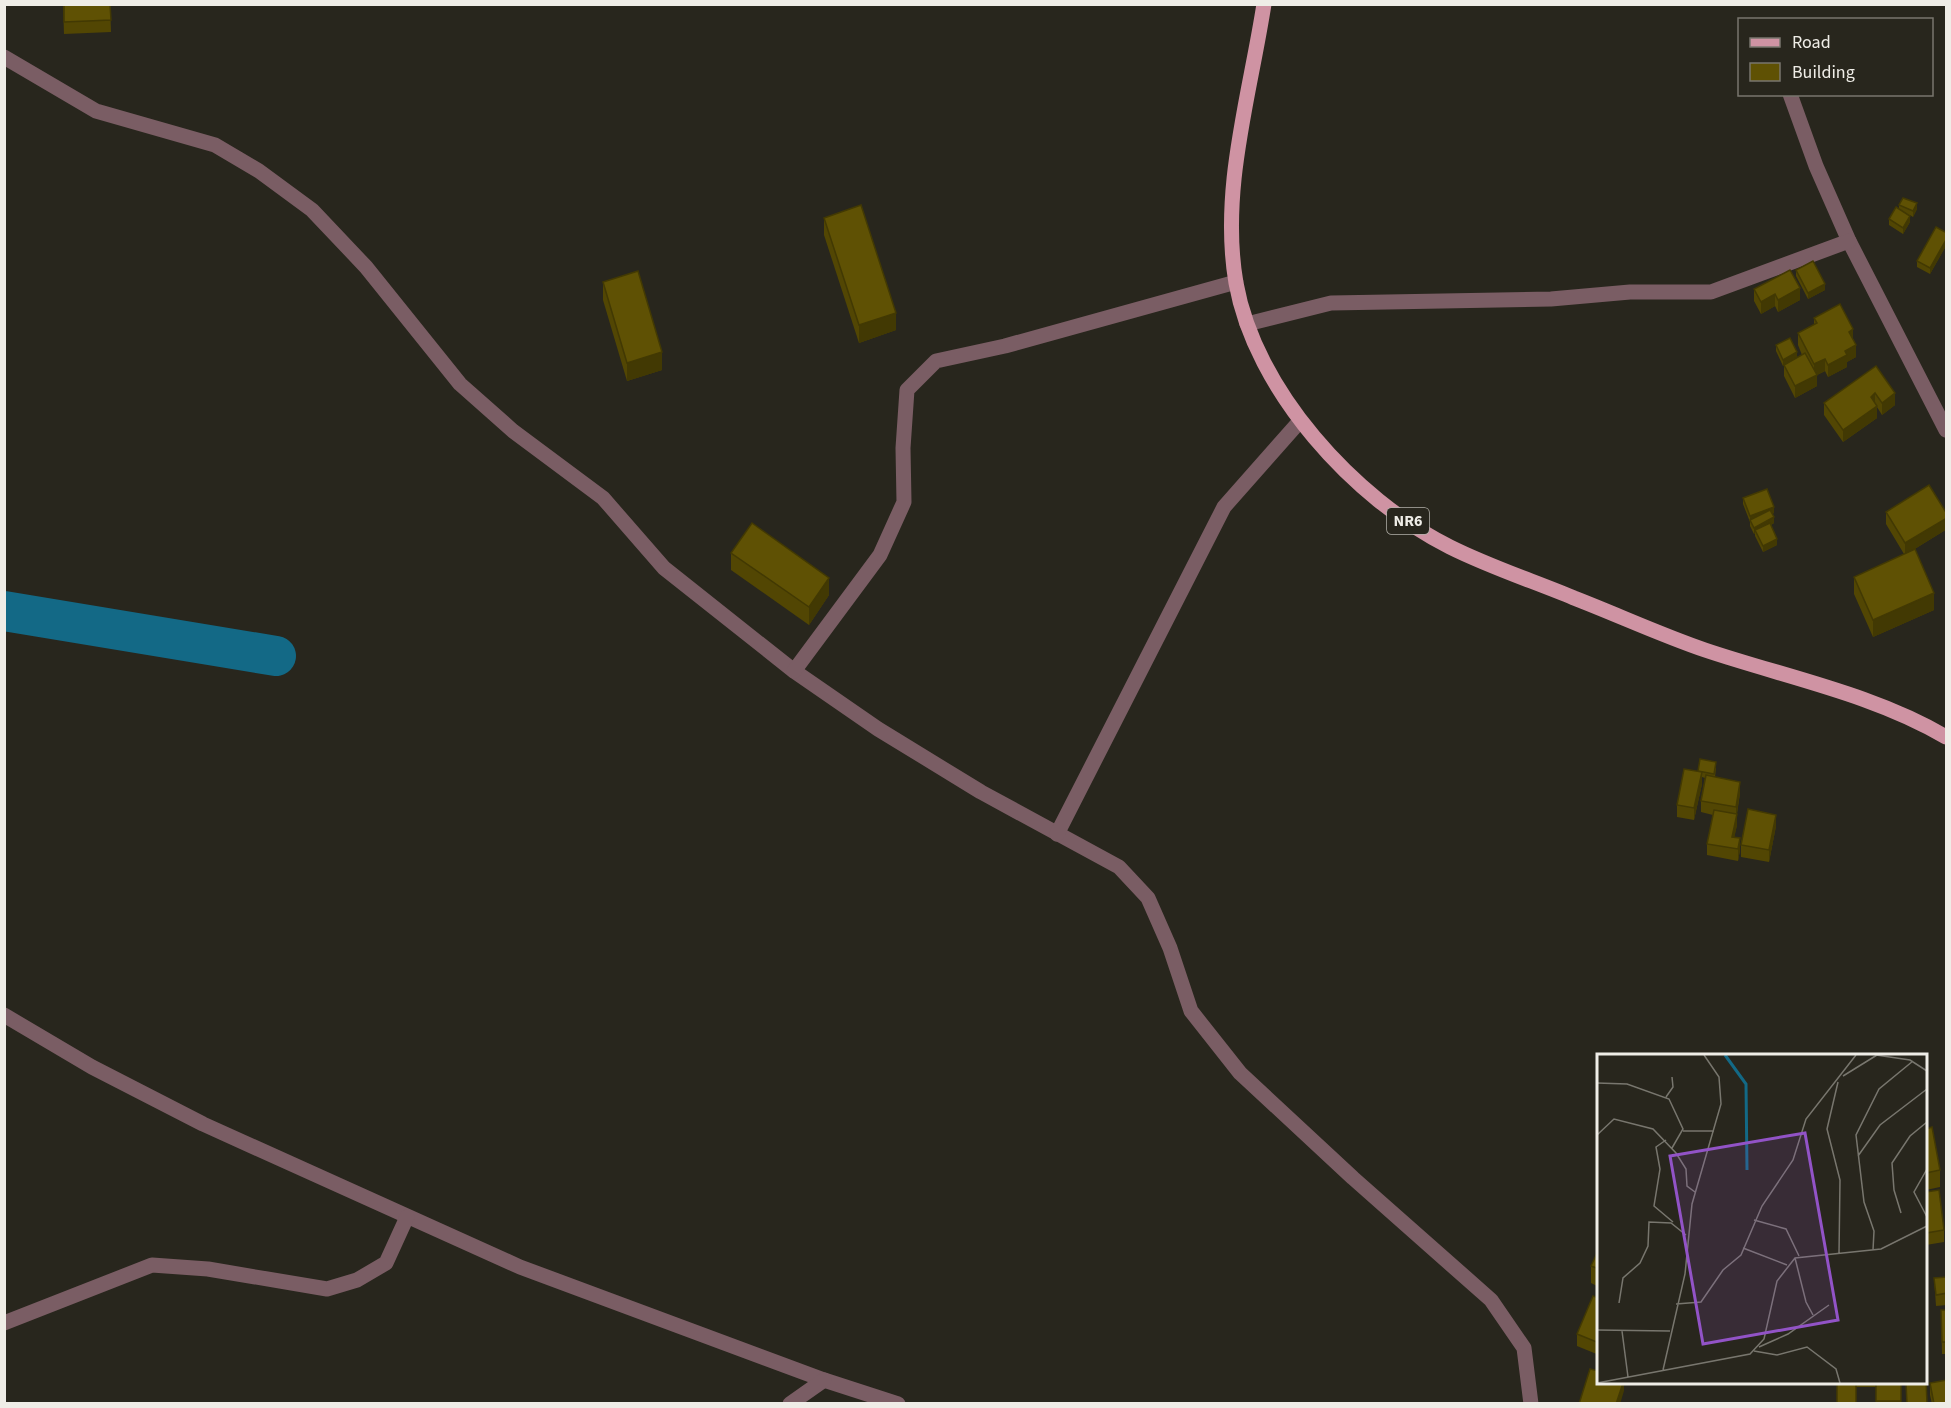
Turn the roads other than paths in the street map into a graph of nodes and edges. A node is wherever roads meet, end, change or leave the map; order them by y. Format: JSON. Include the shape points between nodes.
{"nodes":[{"id":1,"x":1264,"y":4,"type":"edge"},
{"id":2,"x":4,"y":57,"type":"edge"},
{"id":3,"x":1791,"y":96,"type":"edge"},
{"id":4,"x":1848,"y":241,"type":"junction"},
{"id":5,"x":1236,"y":282,"type":"junction"},
{"id":6,"x":1247,"y":324,"type":"junction"},
{"id":7,"x":1300,"y":422,"type":"junction"},
{"id":8,"x":1947,"y":430,"type":"edge"},
{"id":9,"x":794,"y":671,"type":"junction"},
{"id":10,"x":1947,"y":737,"type":"edge"},
{"id":11,"x":1057,"y":834,"type":"junction"},
{"id":12,"x":4,"y":1014,"type":"edge"},
{"id":13,"x":407,"y":1217,"type":"junction"},
{"id":14,"x":4,"y":1323,"type":"edge"},
{"id":15,"x":824,"y":1380,"type":"junction"},
{"id":16,"x":790,"y":1404,"type":"edge"},
{"id":17,"x":898,"y":1404,"type":"edge"},
{"id":18,"x":1531,"y":1404,"type":"edge"}],
"edges":[{"from":1,"to":5,"type":"main road","number":"NR6","via":[[1237,160],[1232,222]]},
{"from":2,"to":9,"type":"street","via":[[96,111],[215,145],[312,210],[366,267],[460,384],[513,431],[603,498],[664,568]]},
{"from":3,"to":4,"type":"street"},
{"from":4,"to":6,"type":"street","via":[[1711,292],[1331,303]]},
{"from":4,"to":8,"type":"street"},
{"from":5,"to":6,"type":"main road","number":"NR6"},
{"from":5,"to":9,"type":"street","via":[[1005,346],[936,361],[907,390],[904,502],[885,544]]},
{"from":6,"to":7,"type":"main road","number":"NR6"},
{"from":7,"to":10,"type":"main road","number":"NR6","via":[[1331,459],[1362,487],[1449,547],[1701,649],[1829,688]]},
{"from":7,"to":11,"type":"street","via":[[1224,507]]},
{"from":9,"to":11,"type":"street","via":[[878,729]]},
{"from":11,"to":18,"type":"street","via":[[1119,867],[1148,898],[1191,1011],[1240,1073],[1491,1300],[1524,1348]]},
{"from":12,"to":13,"type":"street","via":[[92,1067],[202,1124]]},
{"from":13,"to":14,"type":"street","via":[[386,1263],[357,1280],[327,1289],[208,1269],[152,1265]]},
{"from":13,"to":15,"type":"street","via":[[520,1267]]},
{"from":15,"to":16,"type":"street"},
{"from":15,"to":17,"type":"street"}]}
